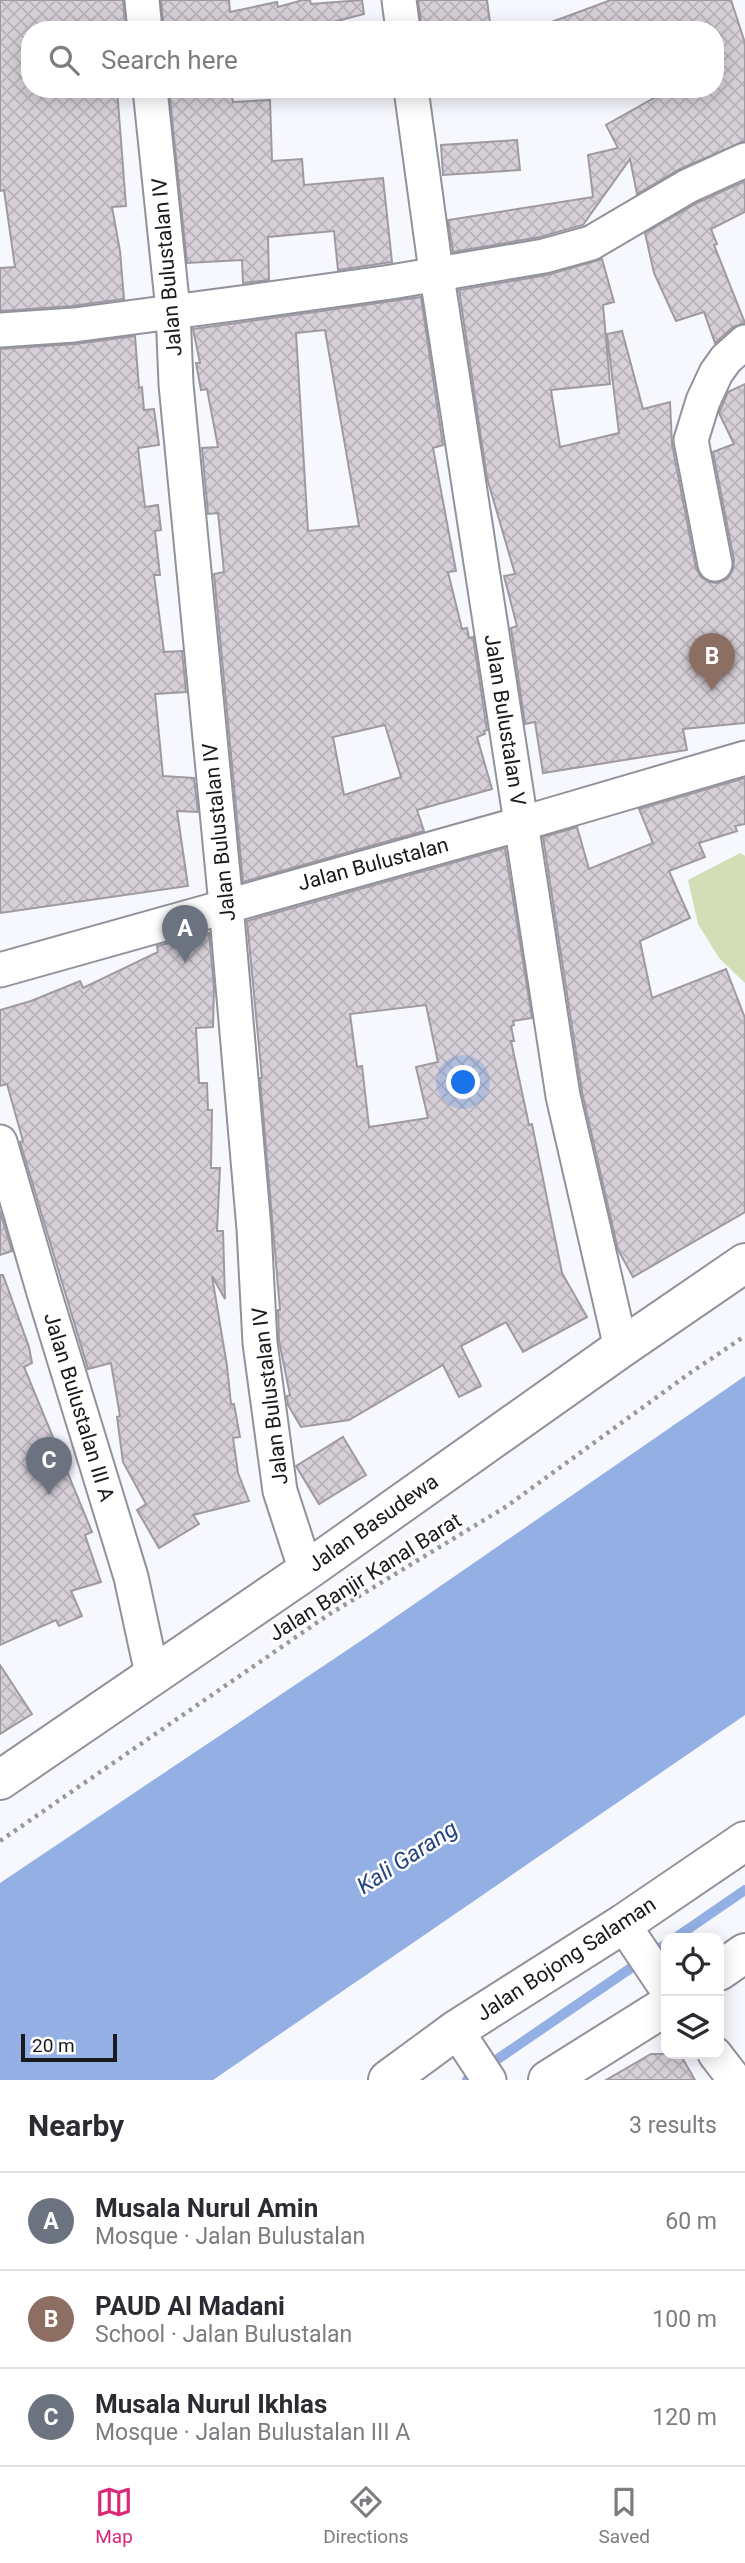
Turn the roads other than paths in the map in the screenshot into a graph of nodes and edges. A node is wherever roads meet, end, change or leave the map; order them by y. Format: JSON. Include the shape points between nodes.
{"nodes":[{"id":1,"x":142,"y":0,"type":"edge"},
{"id":2,"x":398,"y":0,"type":"edge"},
{"id":3,"x":144,"y":21,"type":"edge"},
{"id":4,"x":402,"y":21,"type":"edge"},
{"id":5,"x":151,"y":98,"type":"edge"},
{"id":6,"x":412,"y":98,"type":"edge"},
{"id":7,"x":745,"y":160,"type":"edge"},
{"id":8,"x":437,"y":274,"type":"junction"},
{"id":9,"x":173,"y":310,"type":"junction"},
{"id":10,"x":0,"y":330,"type":"edge"},
{"id":11,"x":745,"y":342,"type":"edge"},
{"id":12,"x":715,"y":564,"type":"dead end"},
{"id":13,"x":745,"y":758,"type":"edge"},
{"id":14,"x":520,"y":824,"type":"junction"},
{"id":15,"x":226,"y":905,"type":"junction"},
{"id":16,"x":0,"y":970,"type":"edge"},
{"id":17,"x":0,"y":1142,"type":"edge"},
{"id":18,"x":745,"y":1263,"type":"edge"},
{"id":19,"x":621,"y":1348,"type":"junction"},
{"id":20,"x":306,"y":1570,"type":"junction"},
{"id":21,"x":152,"y":1674,"type":"junction"},
{"id":22,"x":0,"y":1780,"type":"edge"},
{"id":23,"x":745,"y":1841,"type":"edge"},
{"id":24,"x":630,"y":1935,"type":"junction"},
{"id":25,"x":745,"y":1953,"type":"edge"},
{"id":26,"x":724,"y":1968,"type":"edge"},
{"id":27,"x":661,"y":1981,"type":"edge"},
{"id":28,"x":661,"y":2009,"type":"edge"},
{"id":29,"x":458,"y":2033,"type":"junction"},
{"id":30,"x":719,"y":2059,"type":"edge"},
{"id":31,"x":388,"y":2080,"type":"edge"},
{"id":32,"x":489,"y":2080,"type":"edge"},
{"id":33,"x":548,"y":2080,"type":"edge"},
{"id":34,"x":735,"y":2080,"type":"edge"}],
"edges":[{"from":1,"to":3,"type":"street"},
{"from":2,"to":4,"type":"street"},
{"from":5,"to":9,"type":"street","name":"Jalan Bulustalan IV"},
{"from":6,"to":8,"type":"street","name":"Jalan Bulustalan V"},
{"from":7,"to":8,"type":"street","via":[[688,186],[591,243]]},
{"from":8,"to":9,"type":"street"},
{"from":8,"to":14,"type":"street","name":"Jalan Bulustalan V"},
{"from":9,"to":10,"type":"street","via":[[74,325]]},
{"from":9,"to":15,"type":"street","name":"Jalan Bulustalan IV","via":[[176,384]]},
{"from":11,"to":12,"type":"street","via":[[716,373],[691,440]]},
{"from":13,"to":14,"type":"street","name":"Jalan Bulustalan"},
{"from":14,"to":15,"type":"street","name":"Jalan Bulustalan"},
{"from":14,"to":19,"type":"street","name":"Jalan Bulustalan V","via":[[563,1096]]},
{"from":15,"to":16,"type":"street","name":"Jalan Bulustalan"},
{"from":15,"to":20,"type":"street","name":"Jalan Bulustalan IV","via":[[260,1343],[280,1491]]},
{"from":17,"to":21,"type":"street","name":"Jalan Bulustalan III A","via":[[131,1577]]},
{"from":18,"to":19,"type":"street","name":"Jalan Basudewa"},
{"from":19,"to":20,"type":"street","name":"Jalan Basudewa"},
{"from":20,"to":21,"type":"street","name":"Jalan Basudewa"},
{"from":21,"to":22,"type":"street","name":"Jalan Basudewa"},
{"from":23,"to":24,"type":"street","name":"Jalan Bojong Salaman"},
{"from":24,"to":27,"type":"street"},
{"from":24,"to":29,"type":"street","name":"Jalan Bojong Salaman"},
{"from":25,"to":26,"type":"street"},
{"from":28,"to":33,"type":"street"},
{"from":29,"to":31,"type":"street","name":"Jalan Bojong Salaman"},
{"from":29,"to":32,"type":"street"},
{"from":30,"to":34,"type":"street"}]}
